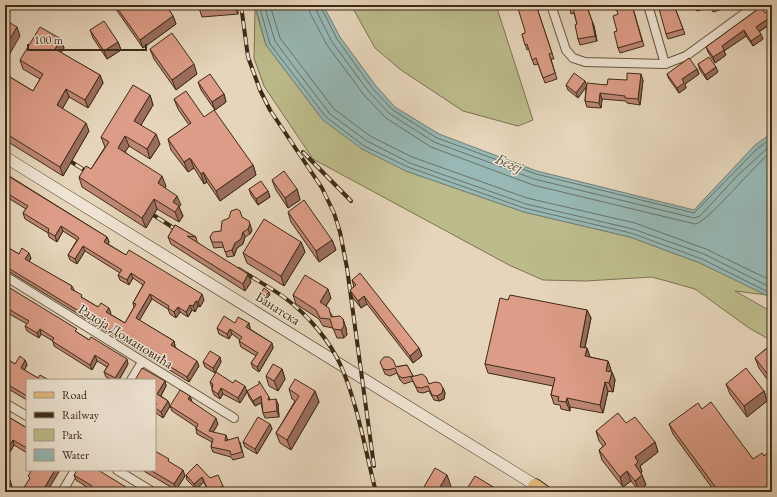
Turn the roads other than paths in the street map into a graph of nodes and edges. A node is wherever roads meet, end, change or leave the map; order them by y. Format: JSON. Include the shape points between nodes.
{"nodes":[{"id":1,"x":551,"y":5,"type":"edge"},
{"id":2,"x":648,"y":5,"type":"edge"},
{"id":3,"x":741,"y":5,"type":"edge"},
{"id":4,"x":756,"y":5,"type":"edge"},
{"id":5,"x":744,"y":14,"type":"junction"},
{"id":6,"x":665,"y":64,"type":"junction"},
{"id":7,"x":5,"y":157,"type":"edge"},
{"id":8,"x":5,"y":276,"type":"edge"},
{"id":9,"x":142,"y":362,"type":"junction"},
{"id":10,"x":131,"y":379,"type":"edge"},
{"id":11,"x":5,"y":403,"type":"edge"},
{"id":12,"x":26,"y":415,"type":"edge"},
{"id":13,"x":234,"y":418,"type":"dead end"},
{"id":14,"x":74,"y":471,"type":"edge"},
{"id":15,"x":119,"y":471,"type":"edge"},
{"id":16,"x":533,"y":489,"type":"edge"},
{"id":17,"x":62,"y":492,"type":"edge"},
{"id":18,"x":153,"y":492,"type":"edge"},
{"id":19,"x":545,"y":492,"type":"edge"}],
"edges":[{"from":1,"to":6,"type":"street","via":[[566,50],[572,58],[586,62]]},
{"from":2,"to":6,"type":"street"},
{"from":3,"to":5,"type":"street"},
{"from":4,"to":5,"type":"street"},
{"from":5,"to":6,"type":"street","via":[[686,56]]},
{"from":7,"to":16,"type":"main road","name":"Банатска"},
{"from":8,"to":9,"type":"street","name":"Радоја Домановића"},
{"from":9,"to":10,"type":"street"},
{"from":9,"to":13,"type":"street","name":"Радоја Домановића"},
{"from":11,"to":12,"type":"street"},
{"from":14,"to":17,"type":"street"},
{"from":15,"to":18,"type":"street"},
{"from":16,"to":19,"type":"main road"}]}
